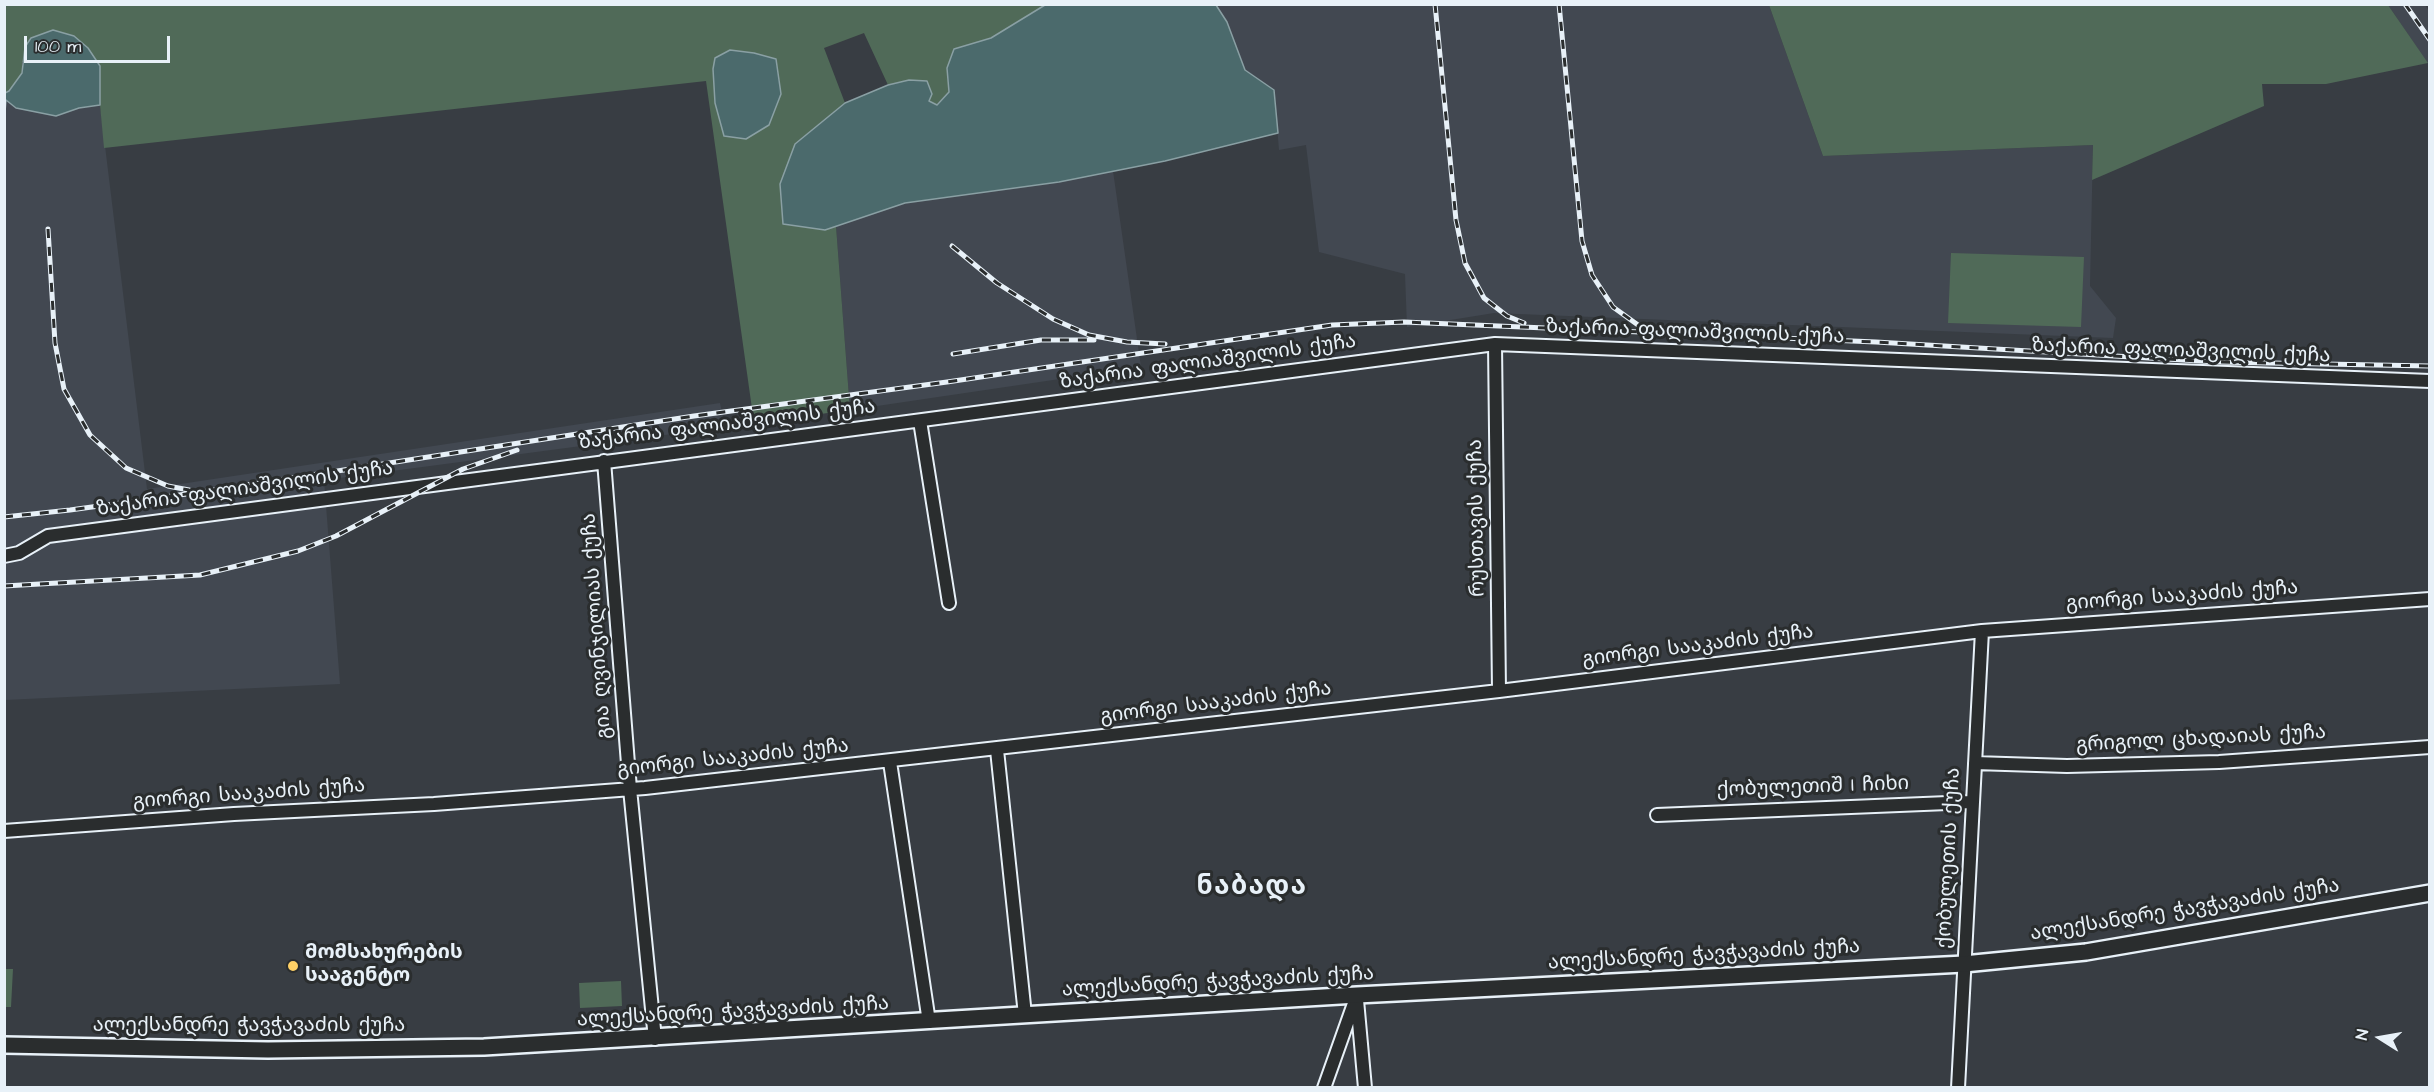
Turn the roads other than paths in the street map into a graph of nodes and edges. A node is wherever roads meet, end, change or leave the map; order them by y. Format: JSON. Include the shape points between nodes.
{"nodes":[{"id":1,"x":1495,"y":344,"type":"junction"},
{"id":2,"x":2430,"y":381,"type":"edge"},
{"id":3,"x":920,"y":422,"type":"junction"},
{"id":4,"x":604,"y":461,"type":"junction"},
{"id":5,"x":4,"y":556,"type":"edge"},
{"id":6,"x":2430,"y":599,"type":"edge"},
{"id":7,"x":949,"y":603,"type":"dead end"},
{"id":8,"x":1982,"y":631,"type":"junction"},
{"id":9,"x":1499,"y":691,"type":"junction"},
{"id":10,"x":2430,"y":747,"type":"edge"},
{"id":11,"x":997,"y":750,"type":"junction"},
{"id":12,"x":890,"y":762,"type":"junction"},
{"id":13,"x":1975,"y":762,"type":"junction"},
{"id":14,"x":630,"y":789,"type":"junction"},
{"id":15,"x":1972,"y":802,"type":"junction"},
{"id":16,"x":1657,"y":815,"type":"dead end"},
{"id":17,"x":4,"y":831,"type":"edge"},
{"id":18,"x":2430,"y":893,"type":"edge"},
{"id":19,"x":1964,"y":964,"type":"junction"},
{"id":20,"x":1357,"y":996,"type":"junction"},
{"id":21,"x":1026,"y":1015,"type":"junction"},
{"id":22,"x":929,"y":1022,"type":"junction"},
{"id":23,"x":655,"y":1039,"type":"junction"},
{"id":24,"x":4,"y":1045,"type":"edge"},
{"id":25,"x":1324,"y":1088,"type":"edge"},
{"id":26,"x":1365,"y":1088,"type":"edge"},
{"id":27,"x":1959,"y":1088,"type":"edge"}],
"edges":[{"from":1,"to":2,"type":"street","name":"ზაქარია ფალიაშვილის ქუჩა"},
{"from":1,"to":3,"type":"street","name":"ზაქარია ფალიაშვილის ქუჩა"},
{"from":1,"to":9,"type":"street","name":"რუსთავის ქუჩა"},
{"from":3,"to":4,"type":"street","name":"ზაქარია ფალიაშვილის ქუჩა"},
{"from":3,"to":7,"type":"street"},
{"from":4,"to":5,"type":"street","name":"ზაქარია ფალიაშვილის ქუჩა","via":[[48,536],[19,553]]},
{"from":4,"to":14,"type":"street","name":"გია ღვინჯილიას ქუჩა"},
{"from":6,"to":8,"type":"street","name":"გიორგი სააკაძის ქუჩა"},
{"from":8,"to":9,"type":"street","name":"გიორგი სააკაძის ქუჩა"},
{"from":8,"to":13,"type":"street","name":"ქობულეთის ქუჩა"},
{"from":9,"to":11,"type":"street","name":"გიორგი სააკაძის ქუჩა"},
{"from":10,"to":13,"type":"street","name":"გრიგოლ ცხადაიას ქუჩა","via":[[2219,762],[2067,766]]},
{"from":11,"to":12,"type":"street","name":"გიორგი სააკაძის ქუჩა"},
{"from":11,"to":21,"type":"street"},
{"from":12,"to":14,"type":"street","name":"გიორგი სააკაძის ქუჩა"},
{"from":12,"to":22,"type":"street"},
{"from":13,"to":15,"type":"street","name":"ქობულეთის ქუჩა"},
{"from":14,"to":17,"type":"street","name":"გიორგი სააკაძის ქუჩა"},
{"from":14,"to":23,"type":"street","name":"გია ღვინჯილიას ქუჩა"},
{"from":15,"to":16,"type":"street","name":"ქობულეთიშ I ჩიხი"},
{"from":15,"to":19,"type":"street","name":"ქობულეთის ქუჩა"},
{"from":18,"to":19,"type":"street","name":"ალექსანდრე ჭავჭავაძის ქუჩა","via":[[2086,952]]},
{"from":19,"to":20,"type":"street","name":"ალექსანდრე ჭავჭავაძის ქუჩა"},
{"from":19,"to":27,"type":"street","name":"ქობულეთის ქუჩა"},
{"from":20,"to":21,"type":"street","name":"ალექსანდრე ჭავჭავაძის ქუჩა"},
{"from":20,"to":25,"type":"street"},
{"from":20,"to":26,"type":"street"},
{"from":21,"to":22,"type":"street","name":"ალექსანდრე ჭავჭავაძის ქუჩა"},
{"from":22,"to":23,"type":"street","name":"ალექსანდრე ჭავჭავაძის ქუჩა"},
{"from":23,"to":24,"type":"street","name":"ალექსანდრე ჭავჭავაძის ქუჩა","via":[[484,1047],[268,1050]]}]}
